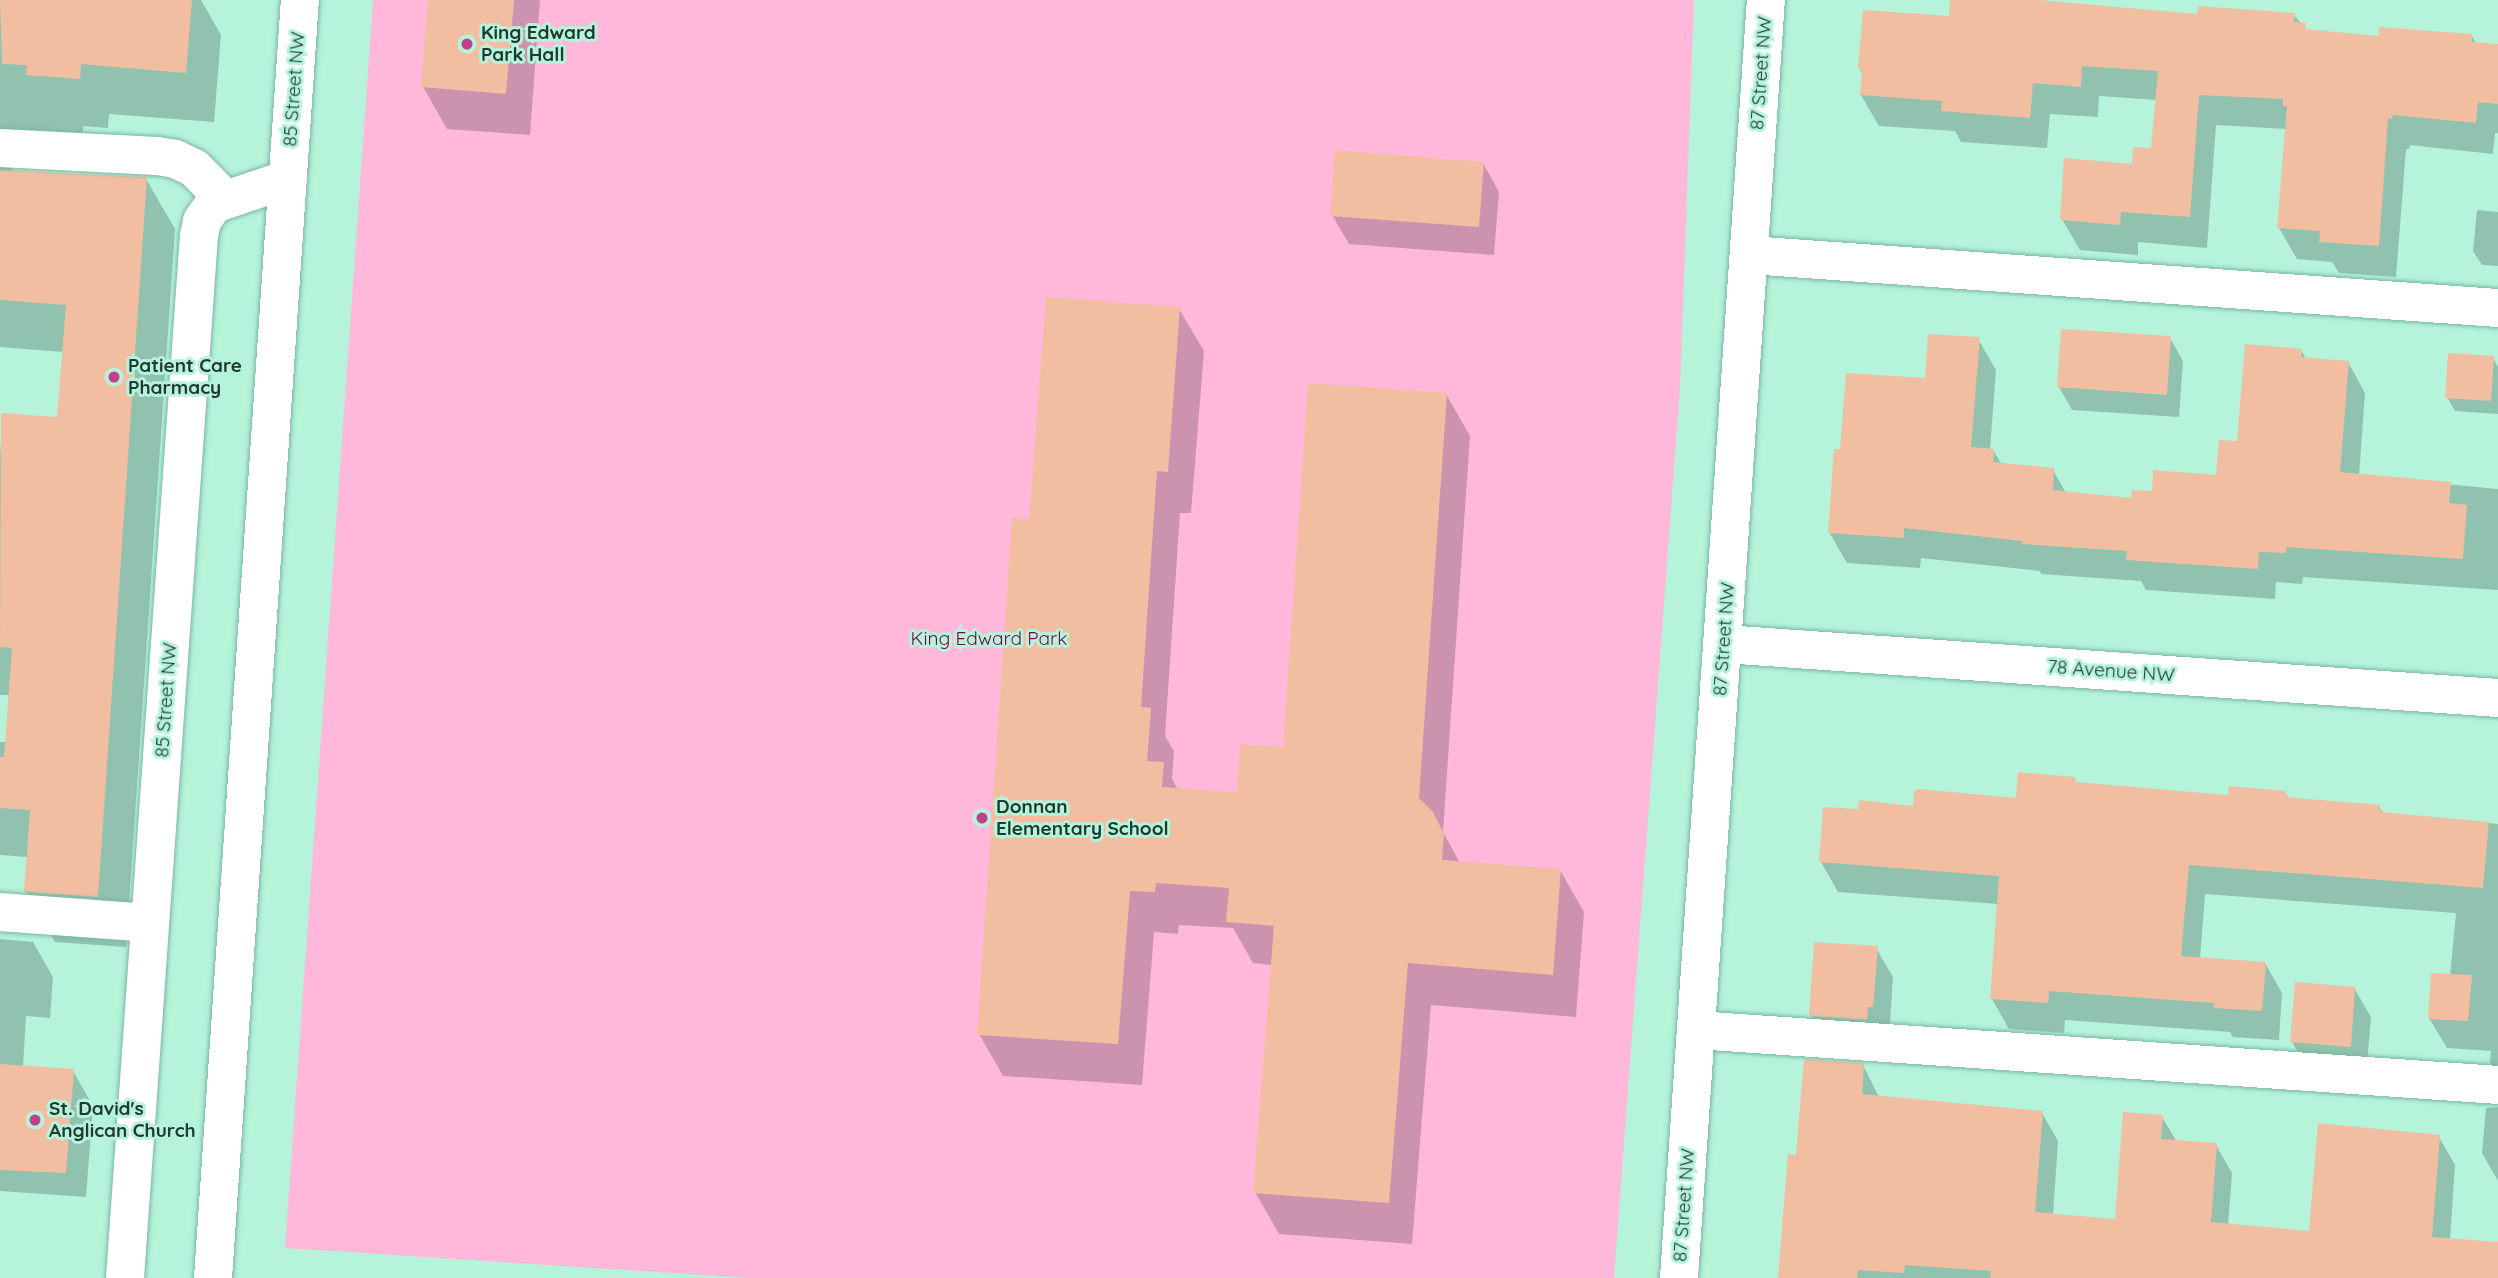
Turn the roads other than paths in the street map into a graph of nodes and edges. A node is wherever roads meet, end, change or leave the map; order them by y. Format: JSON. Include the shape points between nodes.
{"nodes":[{"id":1,"x":300,"y":0,"type":"edge"},
{"id":2,"x":1766,"y":0,"type":"edge"},
{"id":3,"x":0,"y":148,"type":"edge"},
{"id":4,"x":288,"y":178,"type":"junction"},
{"id":5,"x":224,"y":198,"type":"junction"},
{"id":6,"x":1749,"y":255,"type":"junction"},
{"id":7,"x":2498,"y":308,"type":"edge"},
{"id":8,"x":1724,"y":644,"type":"junction"},
{"id":9,"x":2498,"y":698,"type":"edge"},
{"id":10,"x":0,"y":912,"type":"edge"},
{"id":11,"x":150,"y":923,"type":"junction"},
{"id":12,"x":1696,"y":1030,"type":"junction"},
{"id":13,"x":2498,"y":1085,"type":"edge"},
{"id":14,"x":125,"y":1278,"type":"edge"},
{"id":15,"x":214,"y":1278,"type":"edge"},
{"id":16,"x":1679,"y":1278,"type":"edge"}],
"edges":[{"from":1,"to":4,"type":"street","name":"85 Street NW"},
{"from":2,"to":6,"type":"street","name":"87 Street NW"},
{"from":3,"to":5,"type":"street","via":[[175,159],[194,168]]},
{"from":4,"to":5,"type":"street"},
{"from":4,"to":15,"type":"street","name":"85 Street NW"},
{"from":5,"to":11,"type":"street","name":"85 Street NW","via":[[206,212],[199,236]]},
{"from":6,"to":7,"type":"street"},
{"from":6,"to":8,"type":"street","name":"87 Street NW"},
{"from":8,"to":9,"type":"street","name":"78 Avenue NW"},
{"from":8,"to":12,"type":"street","name":"87 Street NW"},
{"from":10,"to":11,"type":"street"},
{"from":11,"to":14,"type":"street","name":"85 Street NW"},
{"from":12,"to":13,"type":"street"},
{"from":12,"to":16,"type":"street","name":"87 Street NW"}]}
